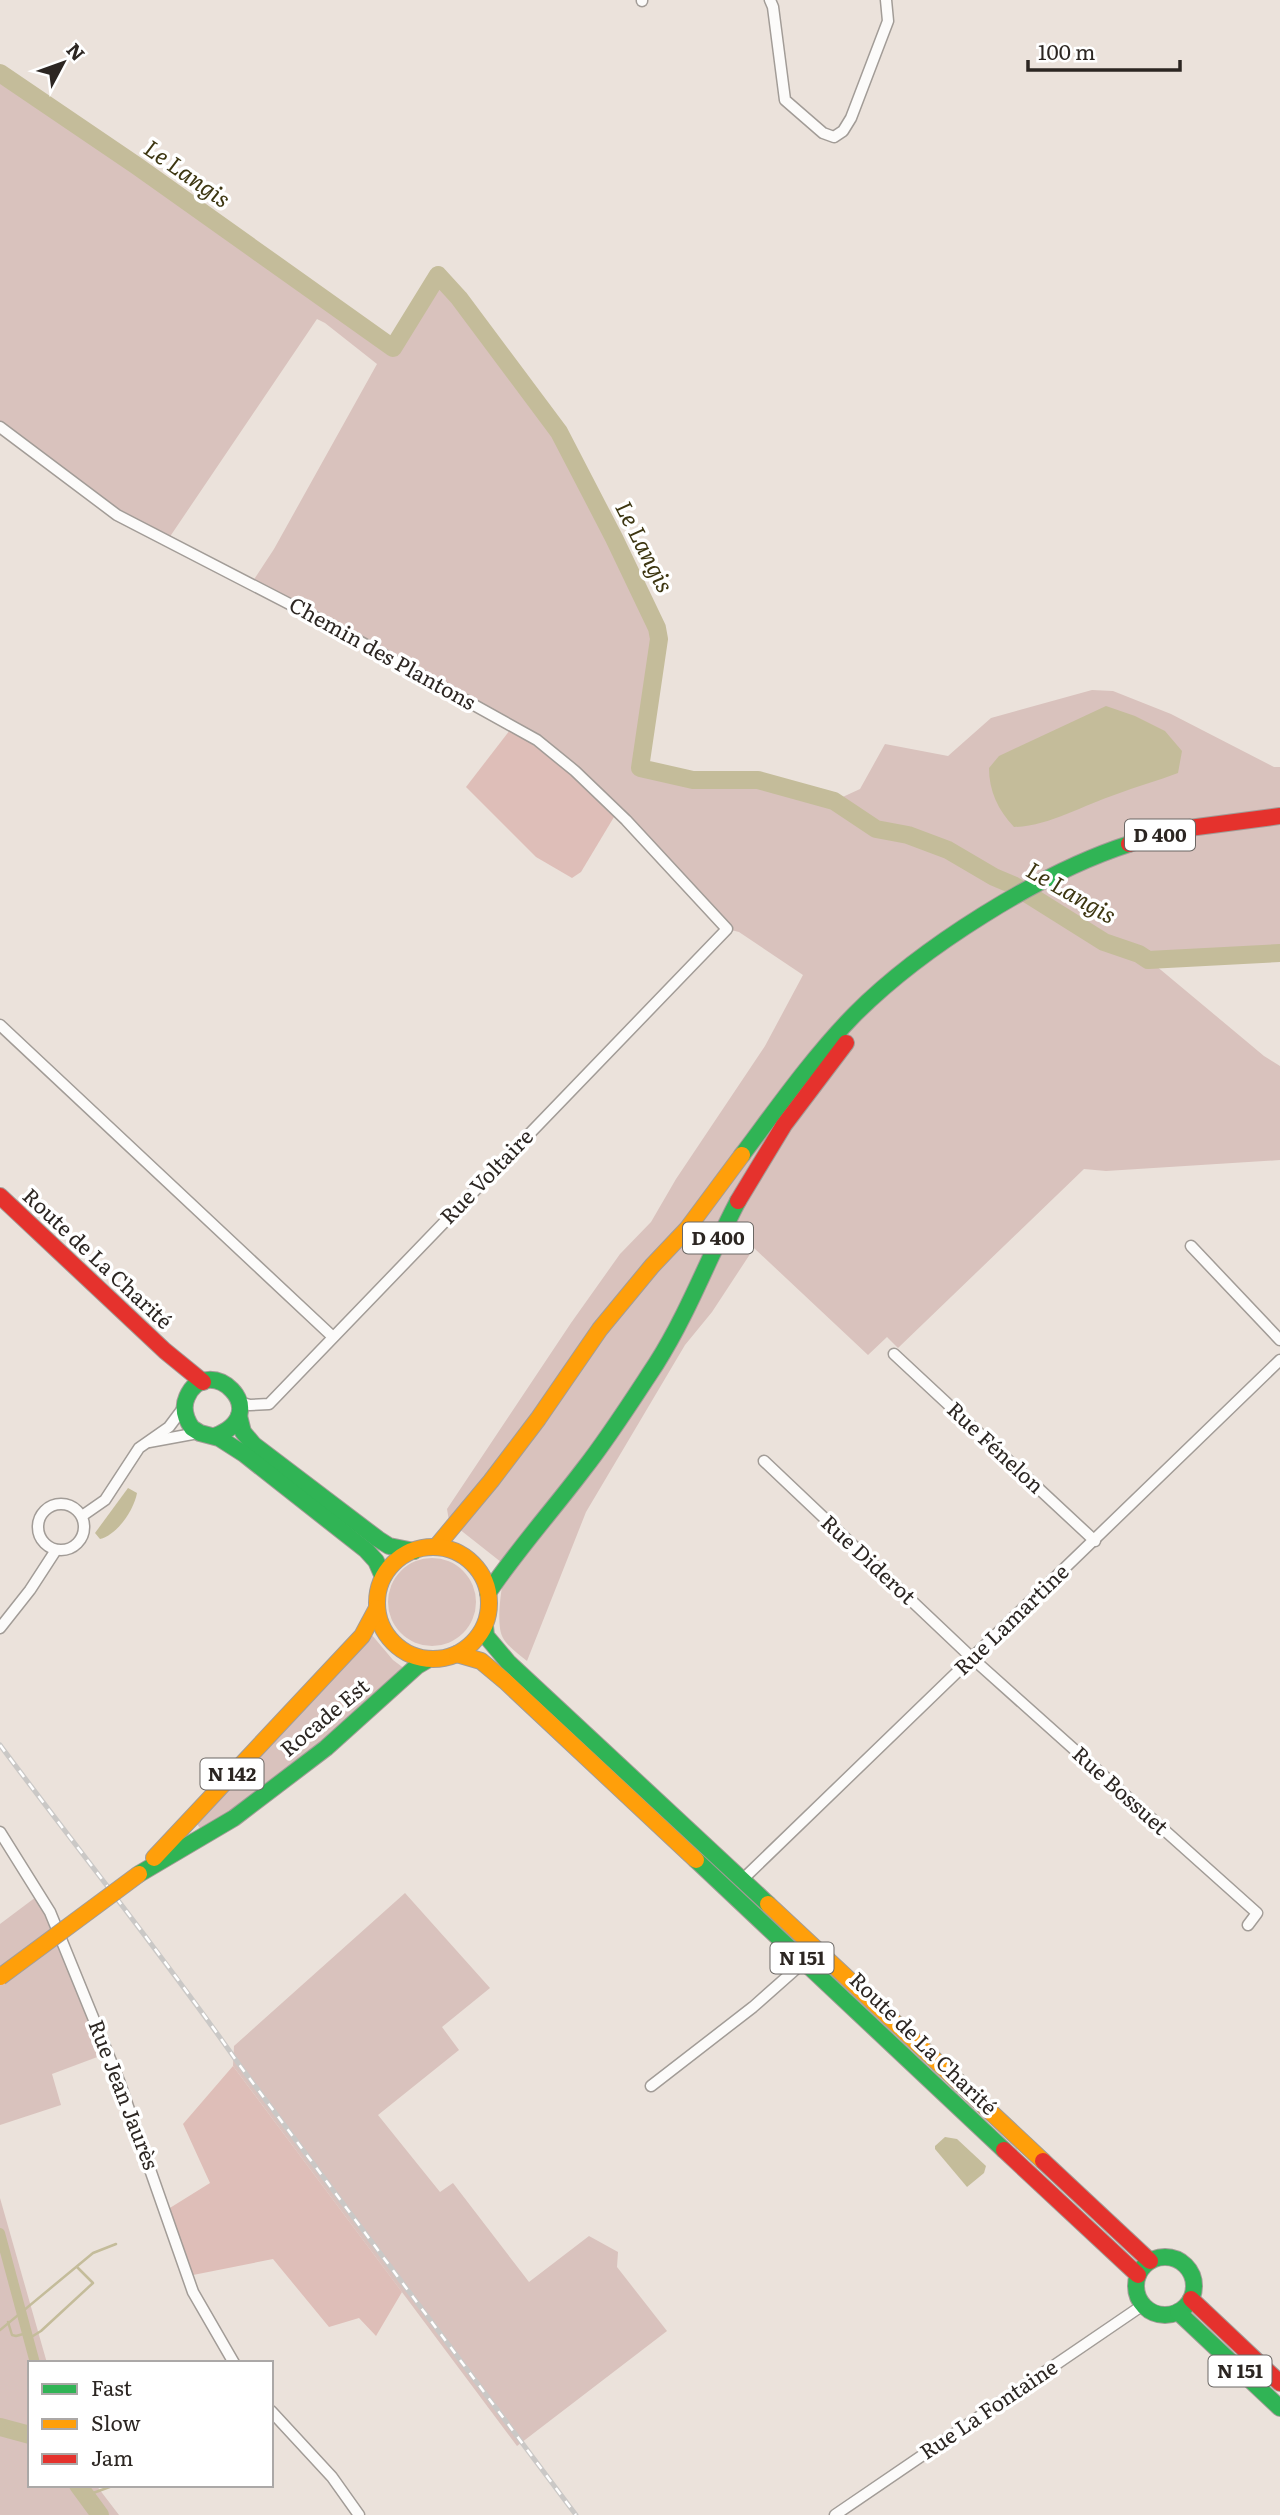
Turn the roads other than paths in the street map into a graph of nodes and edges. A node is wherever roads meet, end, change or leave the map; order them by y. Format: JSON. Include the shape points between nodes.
{"nodes":[{"id":1,"x":770,"y":0,"type":"edge"},
{"id":2,"x":886,"y":0,"type":"edge"},
{"id":3,"x":0,"y":427,"type":"edge"},
{"id":4,"x":1280,"y":816,"type":"edge"},
{"id":5,"x":727,"y":929,"type":"joint"},
{"id":6,"x":921,"y":958,"type":"junction"},
{"id":7,"x":0,"y":1025,"type":"edge"},
{"id":8,"x":0,"y":1196,"type":"edge"},
{"id":9,"x":1191,"y":1246,"type":"dead end"},
{"id":10,"x":333,"y":1337,"type":"junction"},
{"id":11,"x":1280,"y":1340,"type":"edge"},
{"id":12,"x":165,"y":1351,"type":"junction"},
{"id":13,"x":894,"y":1354,"type":"dead end"},
{"id":14,"x":1280,"y":1360,"type":"edge"},
{"id":15,"x":203,"y":1382,"type":"junction"},
{"id":16,"x":186,"y":1401,"type":"junction"},
{"id":17,"x":239,"y":1409,"type":"junction"},
{"id":18,"x":207,"y":1435,"type":"junction"},
{"id":19,"x":149,"y":1442,"type":"junction"},
{"id":20,"x":764,"y":1461,"type":"dead end"},
{"id":21,"x":82,"y":1516,"type":"junction"},
{"id":22,"x":1095,"y":1541,"type":"junction"},
{"id":23,"x":436,"y":1547,"type":"junction"},
{"id":24,"x":56,"y":1550,"type":"junction"},
{"id":25,"x":414,"y":1550,"type":"junction"},
{"id":26,"x":383,"y":1577,"type":"junction"},
{"id":27,"x":488,"y":1593,"type":"junction"},
{"id":28,"x":377,"y":1608,"type":"junction"},
{"id":29,"x":485,"y":1626,"type":"junction"},
{"id":30,"x":0,"y":1628,"type":"edge"},
{"id":31,"x":457,"y":1654,"type":"junction"},
{"id":32,"x":972,"y":1658,"type":"junction"},
{"id":33,"x":429,"y":1659,"type":"junction"},
{"id":34,"x":0,"y":1832,"type":"edge"},
{"id":35,"x":139,"y":1874,"type":"junction"},
{"id":36,"x":743,"y":1879,"type":"junction"},
{"id":37,"x":1248,"y":1925,"type":"dead end"},
{"id":38,"x":805,"y":1961,"type":"junction"},
{"id":39,"x":0,"y":1977,"type":"edge"},
{"id":40,"x":651,"y":2086,"type":"dead end"},
{"id":41,"x":1150,"y":2261,"type":"junction"},
{"id":42,"x":1138,"y":2275,"type":"junction"},
{"id":43,"x":1191,"y":2299,"type":"junction"},
{"id":44,"x":1143,"y":2305,"type":"junction"},
{"id":45,"x":1178,"y":2312,"type":"junction"},
{"id":46,"x":233,"y":2361,"type":"edge"},
{"id":47,"x":1280,"y":2384,"type":"edge"},
{"id":48,"x":1280,"y":2408,"type":"edge"},
{"id":49,"x":273,"y":2413,"type":"edge"},
{"id":50,"x":359,"y":2515,"type":"edge"},
{"id":51,"x":835,"y":2515,"type":"edge"}],
"edges":[{"from":1,"to":2,"type":"street","via":[[785,100],[834,137],[850,118],[888,21]]},
{"from":3,"to":5,"type":"street","name":"Chemin des Plantons","via":[[117,515],[332,626],[537,740],[626,820]]},
{"from":4,"to":6,"type":"main road","number":"D 400","via":[[1174,830],[1111,850],[1011,899]]},
{"from":5,"to":10,"type":"street","name":"Rue Voltaire"},
{"from":6,"to":23,"type":"main road","number":"D 400","via":[[854,1015],[807,1069],[687,1229],[600,1329],[499,1471]]},
{"from":6,"to":27,"type":"main road","number":"D 400","via":[[830,1062],[784,1125],[748,1182],[657,1362],[585,1468]]},
{"from":7,"to":10,"type":"street"},
{"from":8,"to":12,"type":"main road","name":"Route de La Charité"},
{"from":9,"to":11,"type":"street"},
{"from":10,"to":17,"type":"street","name":"Rue Voltaire","via":[[269,1404]]},
{"from":12,"to":15,"type":"main road","name":"Route de La Charité"},
{"from":12,"to":16,"type":"main road","name":"Route de La Charité"},
{"from":13,"to":22,"type":"street","name":"Rue Fénelon"},
{"from":14,"to":22,"type":"street","name":"Rue Lamartine"},
{"from":15,"to":16,"type":"main road"},
{"from":15,"to":17,"type":"main road","via":[[216,1381],[234,1390]]},
{"from":16,"to":18,"type":"main road","via":[[188,1422]]},
{"from":16,"to":19,"type":"street","via":[[175,1422]]},
{"from":17,"to":18,"type":"main road","via":[[229,1431]]},
{"from":17,"to":25,"type":"main road","via":[[243,1432],[264,1452],[378,1539]]},
{"from":18,"to":19,"type":"street"},
{"from":18,"to":26,"type":"main road","via":[[243,1454],[366,1550]]},
{"from":19,"to":21,"type":"street","via":[[139,1448],[105,1500]]},
{"from":20,"to":32,"type":"street","name":"Rue Diderot"},
{"from":21,"to":24,"type":"street","via":[[84,1531],[77,1544]]},
{"from":21,"to":24,"type":"street","via":[[63,1504],[43,1513],[39,1535]]},
{"from":22,"to":32,"type":"street","name":"Rue Lamartine"},
{"from":23,"to":25,"type":"main road"},
{"from":23,"to":27,"type":"main road","via":[[470,1561],[482,1575]]},
{"from":24,"to":30,"type":"street"},
{"from":25,"to":26,"type":"main road","via":[[396,1561]]},
{"from":26,"to":28,"type":"main road"},
{"from":27,"to":29,"type":"main road"},
{"from":28,"to":33,"type":"main road","via":[[394,1643],[414,1656]]},
{"from":28,"to":35,"type":"main road","name":"Rocade Est","number":"N 142","via":[[362,1636]]},
{"from":29,"to":31,"type":"main road","via":[[469,1647]]},
{"from":29,"to":36,"type":"main road","name":"Route de La Charité","number":"N 151","via":[[486,1636],[509,1662]]},
{"from":31,"to":33,"type":"main road"},
{"from":31,"to":38,"type":"main road","name":"Route de La Charité","number":"N 151","via":[[481,1661],[506,1681]]},
{"from":32,"to":36,"type":"street","name":"Rue Lamartine"},
{"from":32,"to":37,"type":"street","name":"Rue Bossuet","via":[[1257,1913]]},
{"from":33,"to":35,"type":"main road","name":"Rocade Est","number":"N 142","via":[[326,1748],[234,1818]]},
{"from":34,"to":46,"type":"street","name":"Rue Jean Jaurès","via":[[50,1912],[116,2072],[193,2292]]},
{"from":35,"to":39,"type":"main road","name":"Rocade Est","number":"N 142","bridge":true},
{"from":36,"to":41,"type":"main road","name":"Route de La Charité","number":"N 151"},
{"from":38,"to":40,"type":"street"},
{"from":38,"to":42,"type":"main road","name":"Route de La Charité","number":"N 151"},
{"from":41,"to":42,"type":"main road"},
{"from":41,"to":43,"type":"main road","via":[[1171,2258],[1182,2263],[1193,2280]]},
{"from":42,"to":44,"type":"main road","via":[[1137,2292]]},
{"from":43,"to":45,"type":"main road"},
{"from":43,"to":47,"type":"main road","number":"N 151"},
{"from":44,"to":45,"type":"main road","via":[[1162,2315]]},
{"from":44,"to":51,"type":"street","name":"Rue La Fontaine"},
{"from":45,"to":48,"type":"main road","number":"N 151"},
{"from":49,"to":50,"type":"street","via":[[332,2477]]}]}
